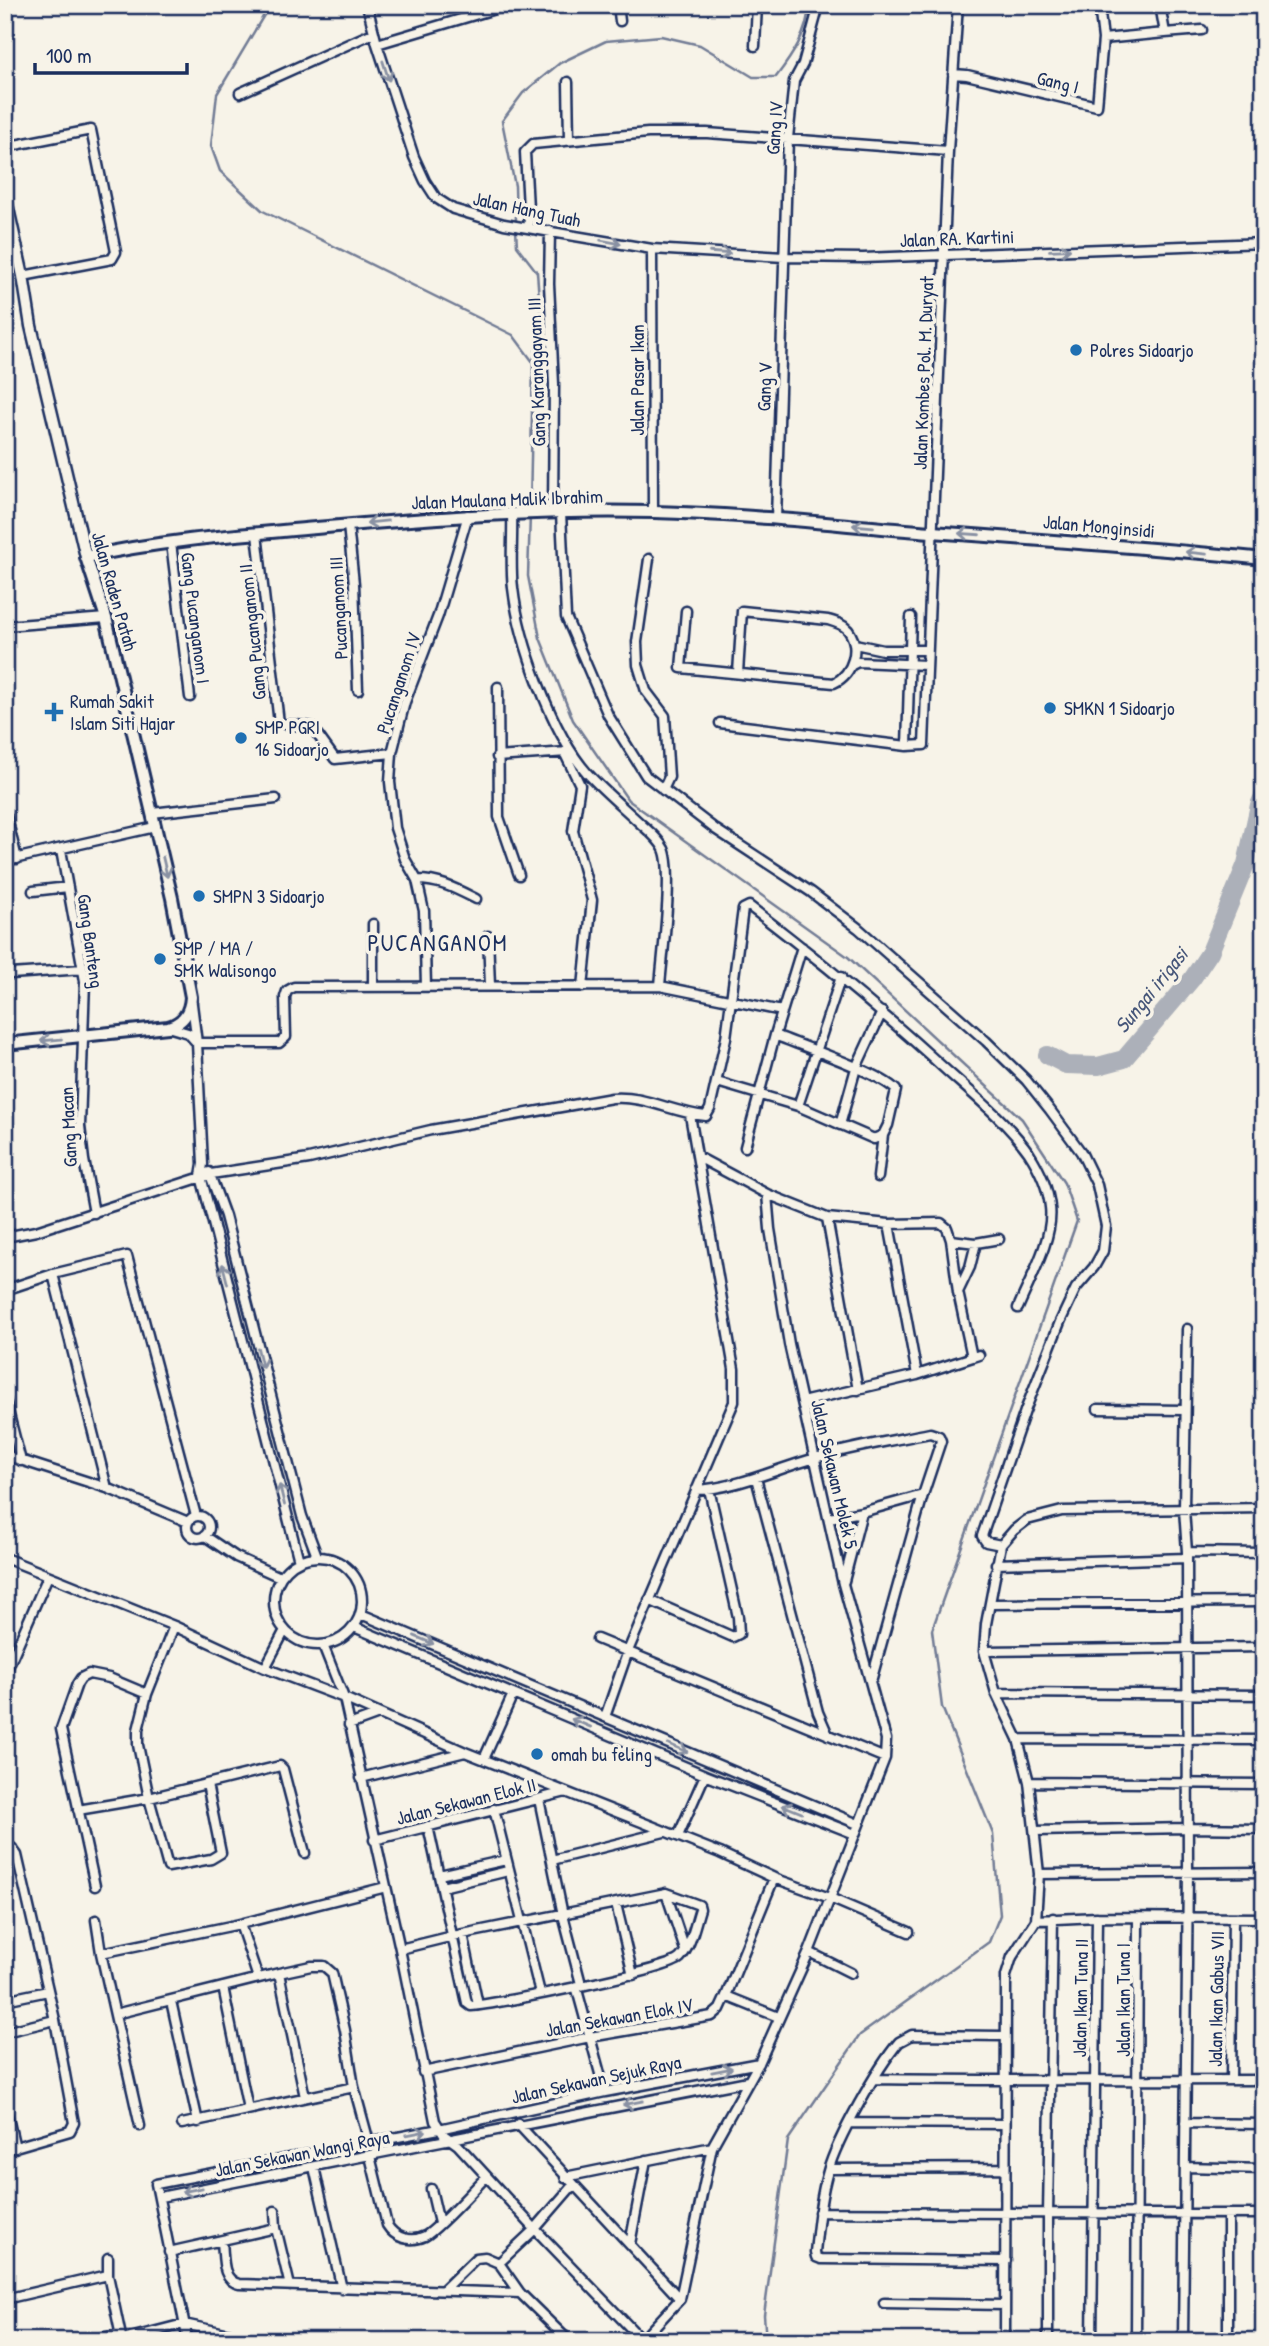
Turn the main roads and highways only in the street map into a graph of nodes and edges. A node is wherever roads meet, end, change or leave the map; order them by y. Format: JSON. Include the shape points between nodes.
{"nodes":[{"id":1,"x":931,"y":532,"type":"joint"},
{"id":2,"x":86,"y":557,"type":"joint"},
{"id":3,"x":1264,"y":559,"type":"edge"},
{"id":4,"x":5,"y":1044,"type":"edge"}],
"edges":[{"from":1,"to":2,"type":"main road","name":"Jalan Maulana Malik Ibrahim","one_way":true,"via":[[653,512],[515,513],[257,534],[119,549]]},
{"from":3,"to":1,"type":"main road","name":"Jalan Monginsidi","one_way":true},
{"from":2,"to":4,"type":"main road","name":"Jalan Raden Patah","one_way":true,"via":[[106,618],[172,898],[190,1006],[179,1022],[168,1027]]}]}
